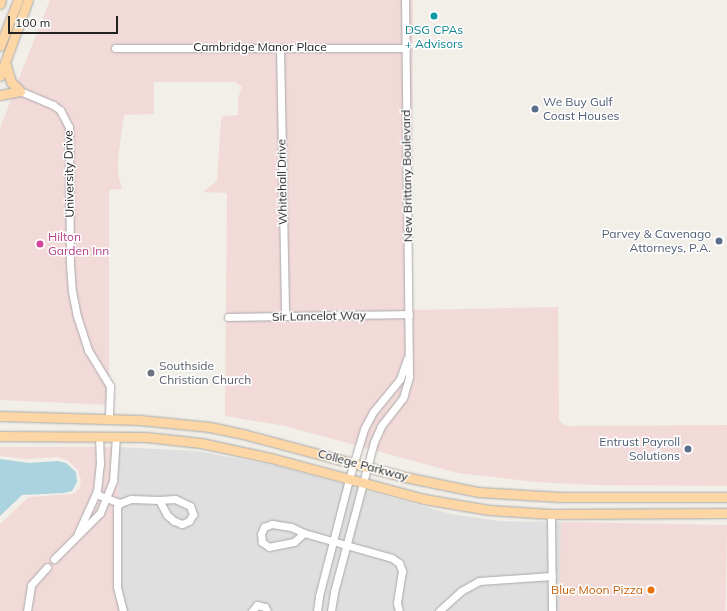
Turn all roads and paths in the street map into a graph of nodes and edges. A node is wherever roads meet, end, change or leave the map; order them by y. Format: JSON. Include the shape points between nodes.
{"nodes":[{"id":1,"x":1,"y":0,"type":"edge"},
{"id":2,"x":18,"y":0,"type":"edge"},
{"id":3,"x":405,"y":0,"type":"edge"},
{"id":4,"x":28,"y":1,"type":"edge"},
{"id":5,"x":0,"y":4,"type":"edge"},
{"id":6,"x":0,"y":46,"type":"edge"},
{"id":7,"x":115,"y":48,"type":"dead end"},
{"id":8,"x":280,"y":48,"type":"junction"},
{"id":9,"x":406,"y":48,"type":"junction"},
{"id":10,"x":5,"y":62,"type":"junction"},
{"id":11,"x":0,"y":76,"type":"edge"},
{"id":12,"x":20,"y":91,"type":"junction"},
{"id":13,"x":0,"y":95,"type":"edge"},
{"id":14,"x":409,"y":314,"type":"junction"},
{"id":15,"x":285,"y":316,"type":"junction"},
{"id":16,"x":228,"y":317,"type":"dead end"},
{"id":17,"x":409,"y":351,"type":"junction"},
{"id":18,"x":0,"y":416,"type":"edge"},
{"id":19,"x":109,"y":419,"type":"junction"},
{"id":20,"x":0,"y":436,"type":"edge"},
{"id":21,"x":99,"y":436,"type":"junction"},
{"id":22,"x":116,"y":436,"type":"junction"},
{"id":23,"x":354,"y":463,"type":"junction"},
{"id":24,"x":368,"y":467,"type":"junction"},
{"id":25,"x":349,"y":479,"type":"junction"},
{"id":26,"x":364,"y":483,"type":"junction"},
{"id":27,"x":96,"y":494,"type":"junction"},
{"id":28,"x":107,"y":497,"type":"junction"},
{"id":29,"x":608,"y":497,"type":"junction"},
{"id":30,"x":635,"y":497,"type":"junction"},
{"id":31,"x":727,"y":497,"type":"edge"},
{"id":32,"x":159,"y":500,"type":"junction"},
{"id":33,"x":120,"y":503,"type":"junction"},
{"id":34,"x":727,"y":513,"type":"edge"},
{"id":35,"x":551,"y":514,"type":"junction"},
{"id":36,"x":608,"y":514,"type":"junction"},
{"id":37,"x":635,"y":514,"type":"junction"},
{"id":38,"x":304,"y":533,"type":"junction"},
{"id":39,"x":75,"y":538,"type":"junction"},
{"id":40,"x":333,"y":542,"type":"junction"},
{"id":41,"x":347,"y":544,"type":"junction"},
{"id":42,"x":54,"y":559,"type":"dead end"},
{"id":43,"x":46,"y":567,"type":"dead end"},
{"id":44,"x":552,"y":576,"type":"junction"},
{"id":45,"x":27,"y":611,"type":"edge"},
{"id":46,"x":123,"y":611,"type":"edge"},
{"id":47,"x":252,"y":611,"type":"edge"},
{"id":48,"x":267,"y":611,"type":"edge"},
{"id":49,"x":317,"y":611,"type":"edge"},
{"id":50,"x":331,"y":611,"type":"edge"},
{"id":51,"x":399,"y":611,"type":"edge"},
{"id":52,"x":439,"y":611,"type":"edge"},
{"id":53,"x":552,"y":611,"type":"edge"}],
"edges":[{"from":1,"to":5,"type":"main road"},
{"from":2,"to":6,"type":"main road"},
{"from":3,"to":9,"type":"street","name":"New Brittany Boulevard"},
{"from":4,"to":10,"type":"main road"},
{"from":7,"to":8,"type":"street","name":"Cambridge Manor Place"},
{"from":8,"to":9,"type":"street","name":"Cambridge Manor Place"},
{"from":8,"to":15,"type":"street","name":"Whitehall Drive"},
{"from":9,"to":14,"type":"street","name":"New Brittany Boulevard"},
{"from":10,"to":11,"type":"main road"},
{"from":10,"to":12,"type":"main road","via":[[11,82]]},
{"from":12,"to":13,"type":"main road"},
{"from":12,"to":19,"type":"street","name":"University Drive","via":[[60,110],[69,127],[72,291],[88,350],[110,386]]},
{"from":14,"to":15,"type":"street","name":"Sir Lancelot Way"},
{"from":14,"to":17,"type":"street","name":"New Brittany Boulevard"},
{"from":15,"to":16,"type":"street","name":"Sir Lancelot Way"},
{"from":17,"to":23,"type":"street","name":"New Brittany Boulevard","via":[[400,379],[368,420]]},
{"from":17,"to":24,"type":"street","name":"New Brittany Boulevard","via":[[406,390],[381,426]]},
{"from":18,"to":19,"type":"main road","name":"College Parkway"},
{"from":19,"to":23,"type":"main road","name":"College Parkway","via":[[162,421],[210,428]]},
{"from":20,"to":21,"type":"main road","name":"College Parkway"},
{"from":21,"to":22,"type":"main road","name":"College Parkway"},
{"from":21,"to":27,"type":"street","via":[[100,464]]},
{"from":22,"to":25,"type":"main road","name":"College Parkway","via":[[168,439],[227,448]]},
{"from":22,"to":28,"type":"street","via":[[113,482]]},
{"from":23,"to":24,"type":"main road","name":"College Parkway"},
{"from":23,"to":25,"type":"street","name":"New Brittany Boulevard"},
{"from":24,"to":26,"type":"street","name":"New Brittany Boulevard"},
{"from":24,"to":29,"type":"main road","name":"College Parkway","via":[[424,482],[478,492],[525,496]]},
{"from":25,"to":26,"type":"main road","name":"College Parkway"},
{"from":25,"to":40,"type":"street","name":"New Brittany Boulevard"},
{"from":26,"to":35,"type":"main road","name":"College Parkway","via":[[452,505]]},
{"from":26,"to":41,"type":"street","name":"New Brittany Boulevard"},
{"from":27,"to":28,"type":"street"},
{"from":27,"to":39,"type":"street"},
{"from":28,"to":33,"type":"street"},
{"from":28,"to":39,"type":"street","via":[[100,513]]},
{"from":29,"to":30,"type":"main road","name":"College Parkway"},
{"from":29,"to":36,"type":"main road"},
{"from":30,"to":31,"type":"main road","name":"College Parkway"},
{"from":30,"to":37,"type":"main road"},
{"from":32,"to":32,"type":"street","via":[[184,501],[190,506],[193,514],[189,521],[182,524],[174,521],[167,515]]},
{"from":32,"to":33,"type":"street","via":[[131,499]]},
{"from":33,"to":46,"type":"street","via":[[117,508],[117,587]]},
{"from":34,"to":37,"type":"main road","name":"College Parkway"},
{"from":35,"to":36,"type":"main road","name":"College Parkway"},
{"from":35,"to":44,"type":"street"},
{"from":36,"to":37,"type":"main road","name":"College Parkway"},
{"from":38,"to":38,"type":"street","via":[[294,542],[278,547],[269,547],[262,542],[260,534],[264,527],[272,524],[291,527]]},
{"from":38,"to":40,"type":"street"},
{"from":39,"to":42,"type":"street"},
{"from":40,"to":41,"type":"street"},
{"from":40,"to":49,"type":"street","name":"New Brittany Boulevard"},
{"from":41,"to":50,"type":"street","name":"New Brittany Boulevard"},
{"from":41,"to":51,"type":"street","via":[[392,558],[399,563],[402,571],[397,603]]},
{"from":43,"to":45,"type":"street","via":[[31,585]]},
{"from":44,"to":52,"type":"street","via":[[479,581],[461,591]]},
{"from":44,"to":53,"type":"street"},
{"from":47,"to":48,"type":"street","via":[[257,605],[265,607]]}]}
